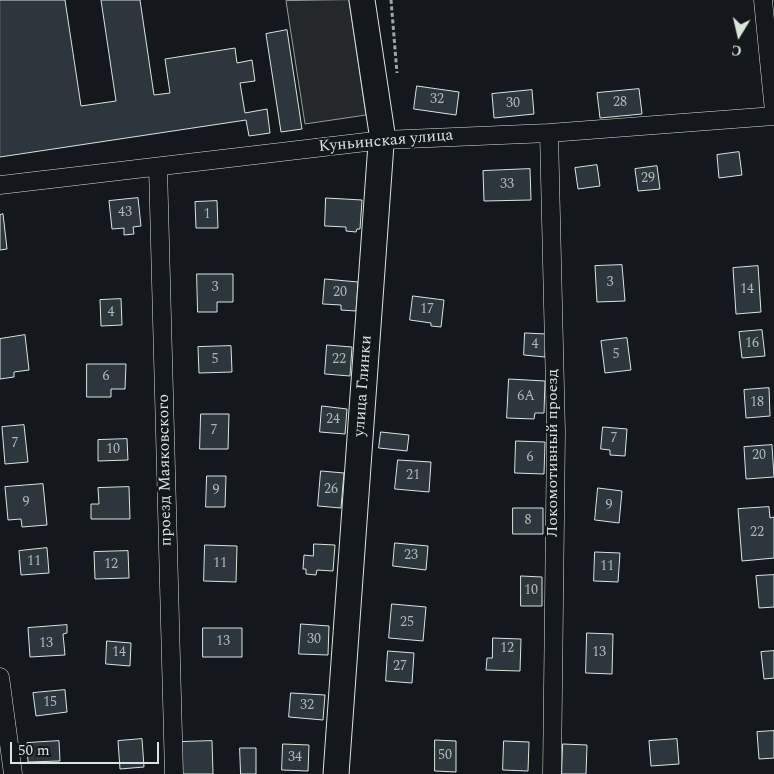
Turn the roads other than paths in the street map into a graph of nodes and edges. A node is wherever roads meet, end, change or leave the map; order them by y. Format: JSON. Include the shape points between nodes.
{"nodes":[{"id":1,"x":362,"y":0,"type":"edge"},
{"id":2,"x":763,"y":0,"type":"edge"},
{"id":3,"x":774,"y":111,"type":"edge"},
{"id":4,"x":774,"y":116,"type":"edge"},
{"id":5,"x":549,"y":133,"type":"junction"},
{"id":6,"x":383,"y":140,"type":"junction"},
{"id":7,"x":158,"y":167,"type":"junction"},
{"id":8,"x":0,"y":185,"type":"edge"},
{"id":9,"x":0,"y":677,"type":"edge"},
{"id":10,"x":13,"y":774,"type":"edge"},
{"id":11,"x":174,"y":774,"type":"edge"},
{"id":12,"x":336,"y":774,"type":"edge"},
{"id":13,"x":552,"y":774,"type":"edge"}],
"edges":[{"from":1,"to":6,"type":"street","name":"улица Глинки"},
{"from":2,"to":3,"type":"street"},
{"from":4,"to":5,"type":"street","name":"Куньинская улица"},
{"from":5,"to":6,"type":"street","name":"Куньинская улица"},
{"from":5,"to":13,"type":"street","name":"Локомотивный проезд","via":[[556,432]]},
{"from":6,"to":7,"type":"street","name":"Куньинская улица"},
{"from":6,"to":12,"type":"street","name":"улица Глинки"},
{"from":7,"to":8,"type":"street","name":"Куньинская улица"},
{"from":7,"to":11,"type":"street","name":"проезд Маяковского"},
{"from":9,"to":10,"type":"street"}]}
